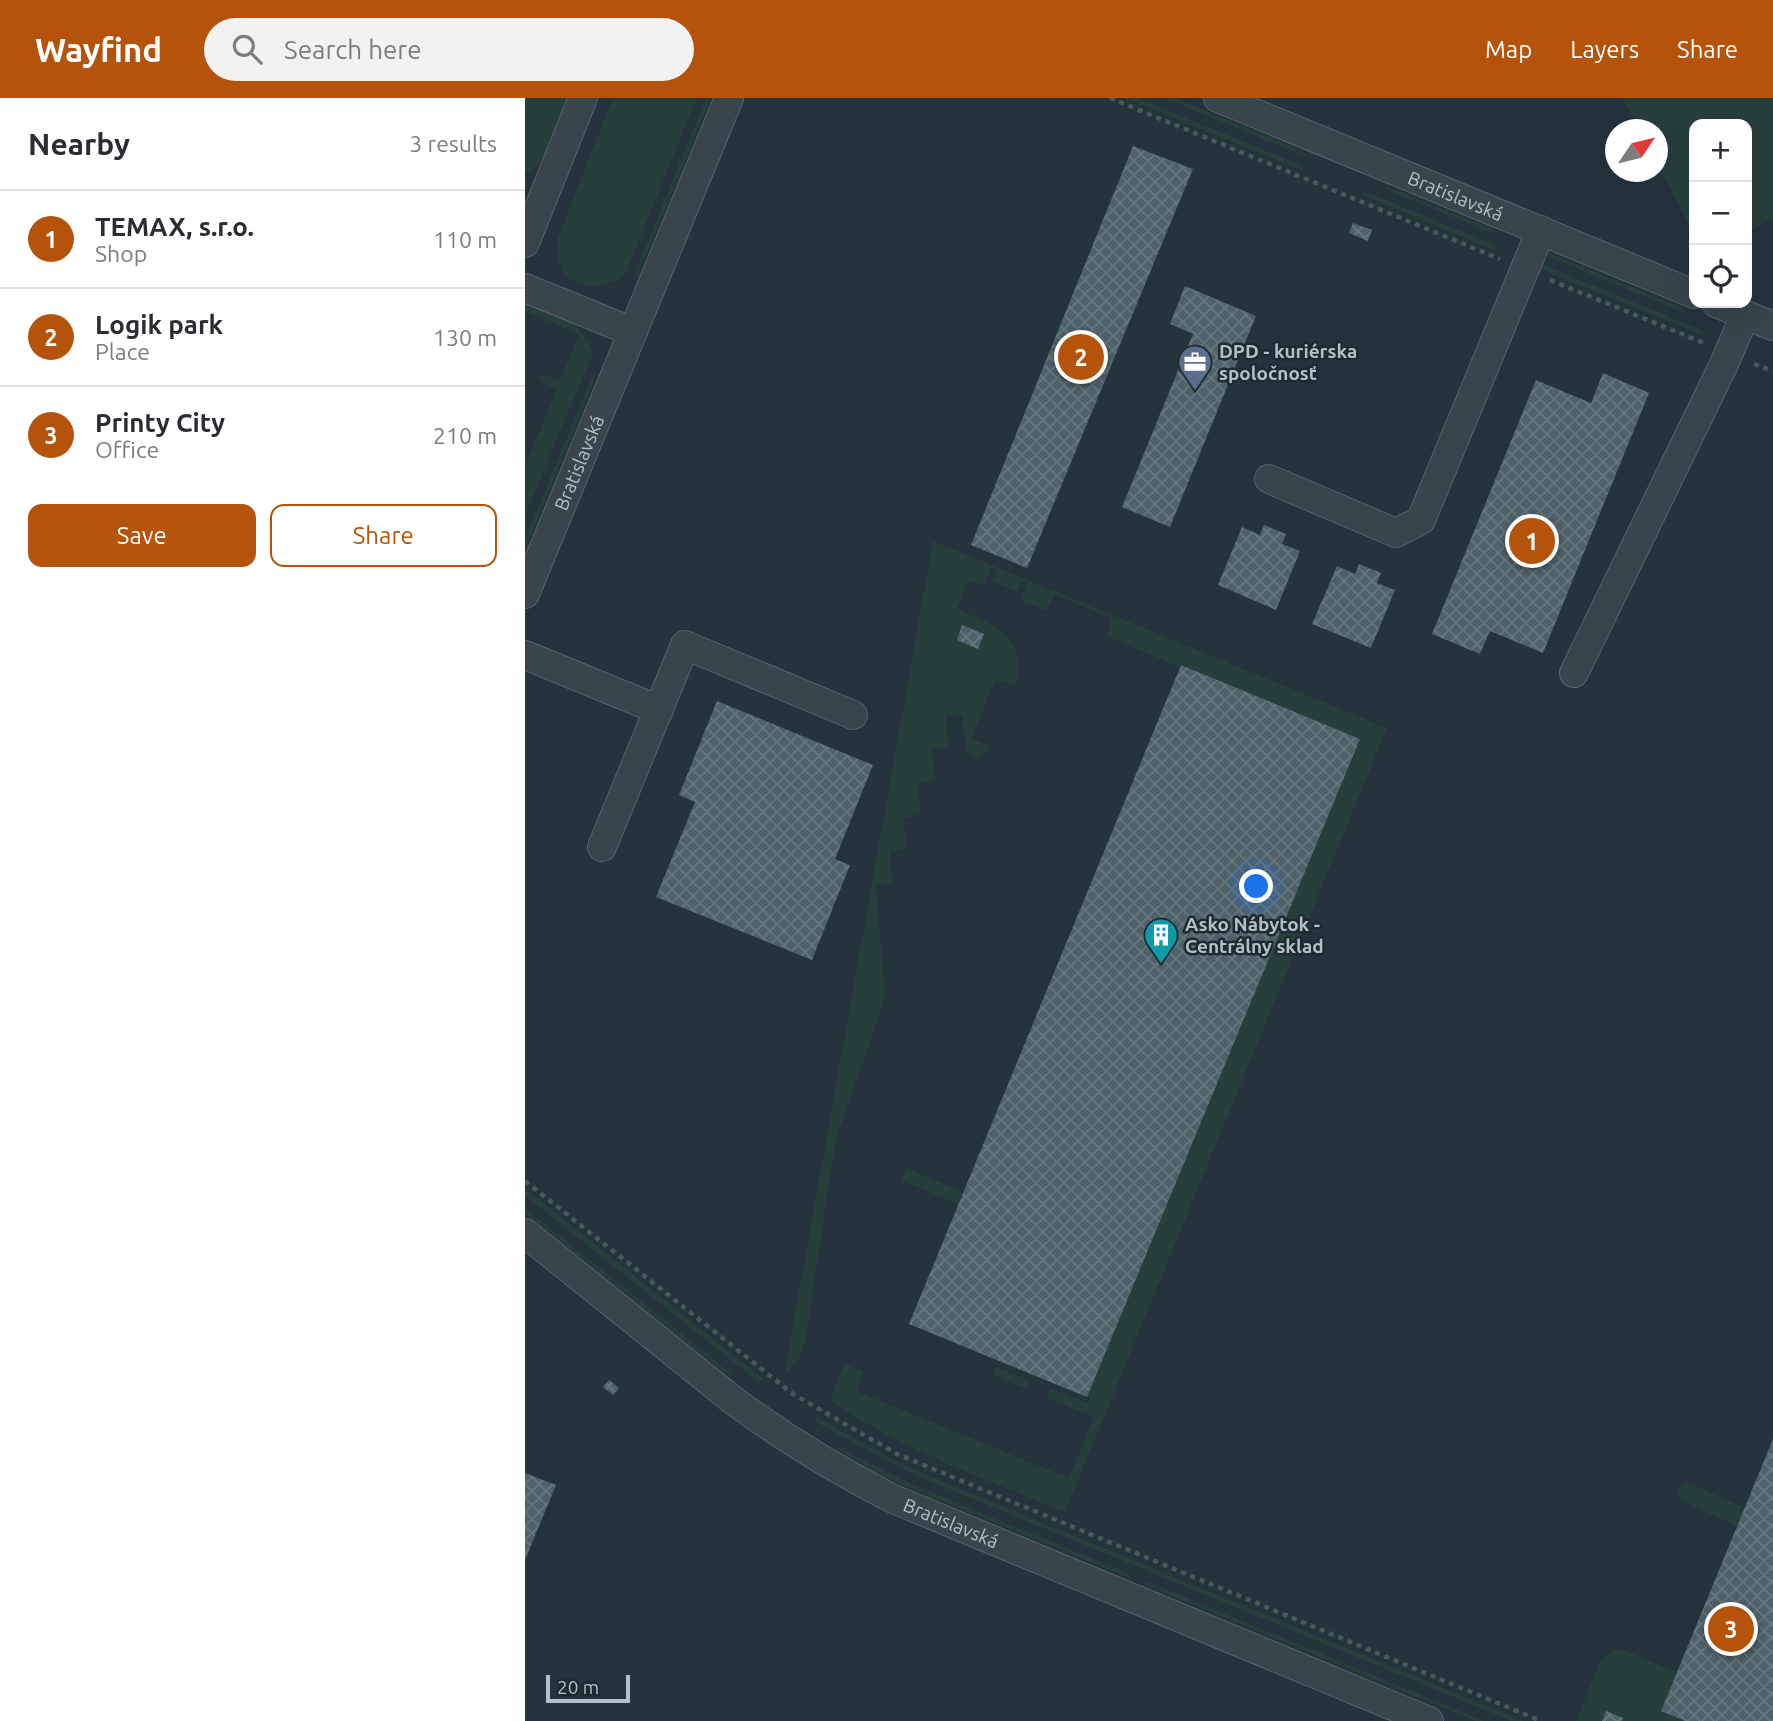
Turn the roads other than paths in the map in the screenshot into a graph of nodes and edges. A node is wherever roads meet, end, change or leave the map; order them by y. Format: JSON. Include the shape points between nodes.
{"nodes":[{"id":1,"x":583,"y":98,"type":"edge"},
{"id":2,"x":729,"y":98,"type":"edge"},
{"id":3,"x":1218,"y":98,"type":"edge"},
{"id":4,"x":528,"y":222,"type":"edge"},
{"id":5,"x":1541,"y":230,"type":"junction"},
{"id":6,"x":525,"y":288,"type":"edge"},
{"id":7,"x":1689,"y":292,"type":"edge"},
{"id":8,"x":1729,"y":308,"type":"edge"},
{"id":9,"x":1745,"y":314,"type":"junction"},
{"id":10,"x":1773,"y":326,"type":"edge"},
{"id":11,"x":633,"y":332,"type":"junction"},
{"id":12,"x":1269,"y":479,"type":"dead end"},
{"id":13,"x":525,"y":594,"type":"edge"},
{"id":14,"x":525,"y":655,"type":"edge"},
{"id":15,"x":1574,"y":673,"type":"dead end"},
{"id":16,"x":659,"y":710,"type":"junction"},
{"id":17,"x":853,"y":715,"type":"dead end"},
{"id":18,"x":603,"y":847,"type":"dead end"},
{"id":19,"x":525,"y":1233,"type":"edge"},
{"id":20,"x":1429,"y":1721,"type":"edge"}],
"edges":[{"from":1,"to":4,"type":"lane"},
{"from":2,"to":11,"type":"lane","name":"Bratislavská"},
{"from":3,"to":5,"type":"lane","name":"Bratislavská"},
{"from":5,"to":7,"type":"lane","name":"Bratislavská"},
{"from":5,"to":12,"type":"lane","via":[[1421,520],[1396,533]]},
{"from":6,"to":11,"type":"lane"},
{"from":8,"to":9,"type":"lane"},
{"from":9,"to":10,"type":"lane"},
{"from":9,"to":15,"type":"lane"},
{"from":11,"to":13,"type":"lane","name":"Bratislavská"},
{"from":14,"to":16,"type":"lane"},
{"from":16,"to":17,"type":"lane","via":[[685,645]]},
{"from":16,"to":18,"type":"lane"},
{"from":19,"to":20,"type":"lane","name":"Bratislavská","via":[[734,1401],[842,1473],[891,1498]]}]}
